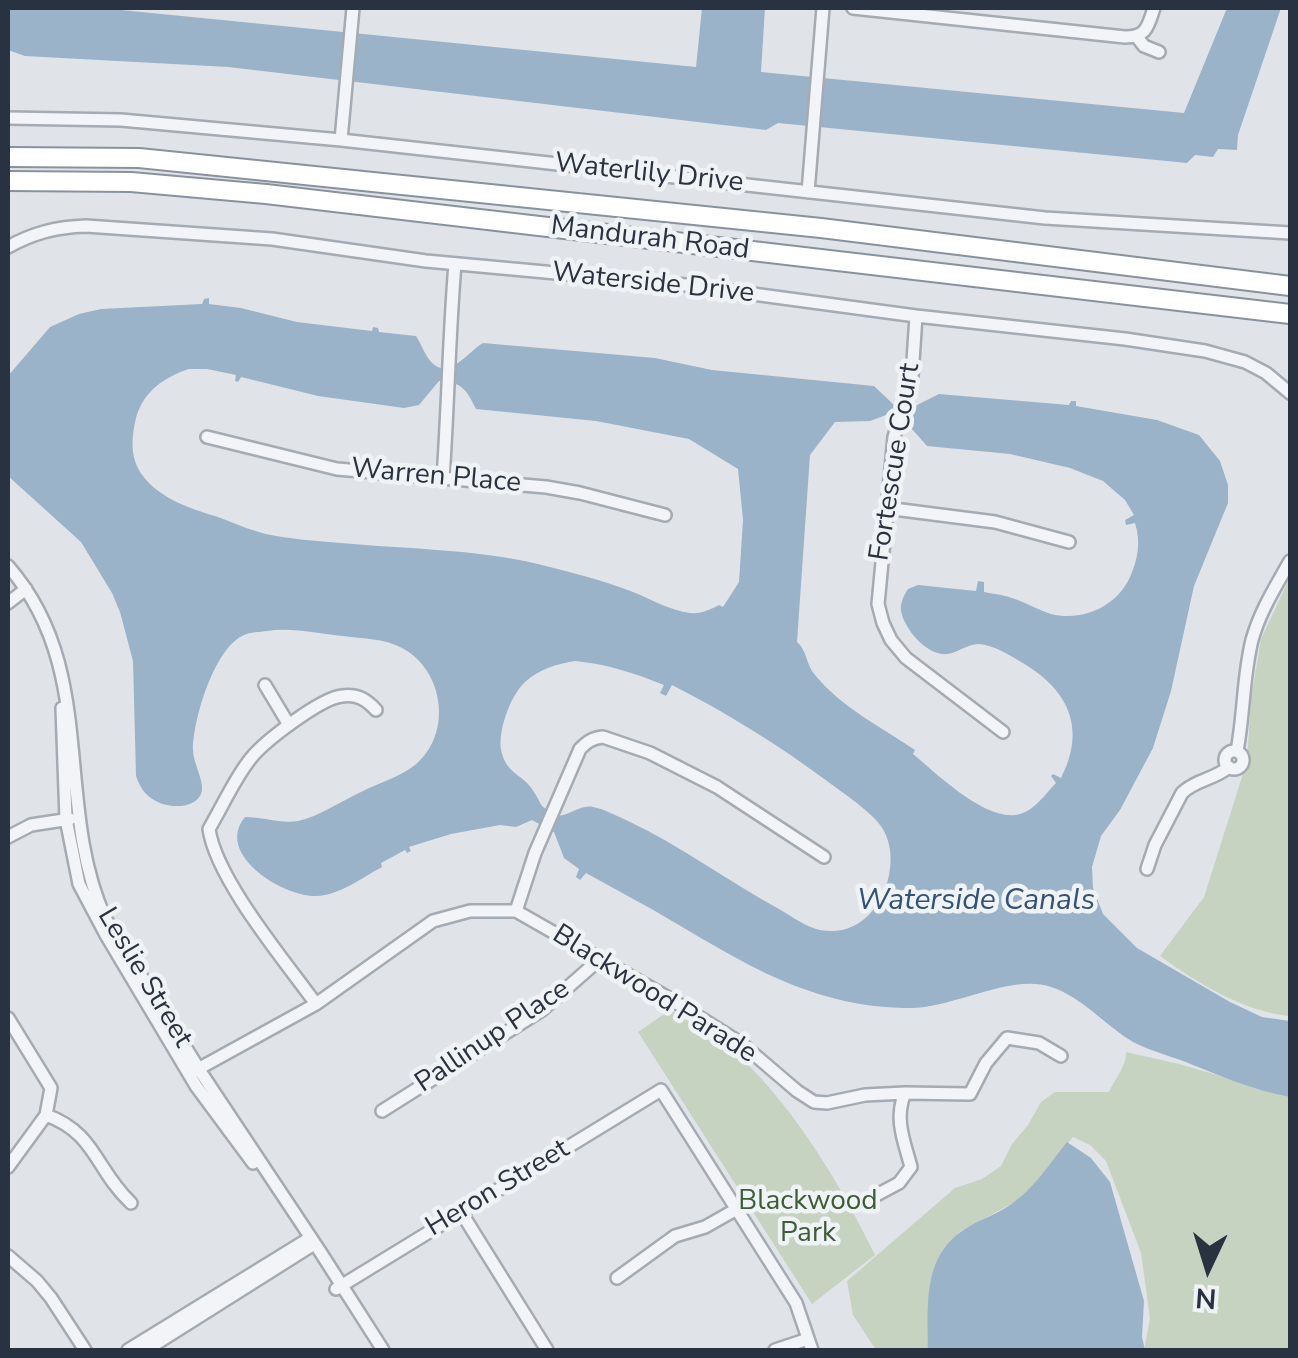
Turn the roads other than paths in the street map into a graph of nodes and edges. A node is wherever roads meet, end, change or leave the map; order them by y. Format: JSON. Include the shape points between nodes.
{"nodes":[{"id":1,"x":353,"y":8,"type":"edge"},
{"id":2,"x":824,"y":8,"type":"edge"},
{"id":3,"x":853,"y":8,"type":"edge"},
{"id":4,"x":1154,"y":8,"type":"edge"},
{"id":5,"x":1137,"y":37,"type":"junction"},
{"id":6,"x":1159,"y":52,"type":"dead end"},
{"id":7,"x":8,"y":118,"type":"edge"},
{"id":8,"x":341,"y":140,"type":"junction"},
{"id":9,"x":8,"y":157,"type":"edge"},
{"id":10,"x":8,"y":181,"type":"edge"},
{"id":11,"x":808,"y":192,"type":"junction"},
{"id":12,"x":1290,"y":233,"type":"edge"},
{"id":13,"x":8,"y":247,"type":"edge"},
{"id":14,"x":455,"y":264,"type":"junction"},
{"id":15,"x":1290,"y":286,"type":"edge"},
{"id":16,"x":1290,"y":314,"type":"edge"},
{"id":17,"x":916,"y":316,"type":"junction"},
{"id":18,"x":1290,"y":393,"type":"edge"},
{"id":19,"x":207,"y":437,"type":"dead end"},
{"id":20,"x":443,"y":478,"type":"junction"},
{"id":21,"x":886,"y":508,"type":"junction"},
{"id":22,"x":665,"y":515,"type":"dead end"},
{"id":23,"x":1070,"y":542,"type":"dead end"},
{"id":24,"x":1290,"y":561,"type":"edge"},
{"id":25,"x":8,"y":566,"type":"edge"},
{"id":26,"x":8,"y":577,"type":"edge"},
{"id":27,"x":23,"y":592,"type":"junction"},
{"id":28,"x":8,"y":603,"type":"edge"},
{"id":29,"x":266,"y":685,"type":"dead end"},
{"id":30,"x":376,"y":710,"type":"dead end"},
{"id":31,"x":289,"y":725,"type":"junction"},
{"id":32,"x":1003,"y":732,"type":"dead end"},
{"id":33,"x":73,"y":819,"type":"junction"},
{"id":34,"x":8,"y":837,"type":"edge"},
{"id":35,"x":824,"y":857,"type":"dead end"},
{"id":36,"x":1147,"y":869,"type":"dead end"},
{"id":37,"x":516,"y":910,"type":"junction"},
{"id":38,"x":601,"y":958,"type":"junction"},
{"id":39,"x":316,"y":1004,"type":"junction"},
{"id":40,"x":8,"y":1018,"type":"edge"},
{"id":41,"x":1061,"y":1056,"type":"dead end"},
{"id":42,"x":196,"y":1074,"type":"junction"},
{"id":43,"x":905,"y":1093,"type":"junction"},
{"id":44,"x":970,"y":1094,"type":"junction"},
{"id":45,"x":976,"y":1109,"type":"dead end"},
{"id":46,"x":382,"y":1111,"type":"dead end"},
{"id":47,"x":46,"y":1115,"type":"junction"},
{"id":48,"x":8,"y":1167,"type":"edge"},
{"id":49,"x":869,"y":1199,"type":"dead end"},
{"id":50,"x":131,"y":1203,"type":"dead end"},
{"id":51,"x":736,"y":1210,"type":"junction"},
{"id":52,"x":461,"y":1212,"type":"junction"},
{"id":53,"x":309,"y":1242,"type":"junction"},
{"id":54,"x":8,"y":1256,"type":"edge"},
{"id":55,"x":617,"y":1278,"type":"dead end"},
{"id":56,"x":339,"y":1287,"type":"junction"},
{"id":57,"x":810,"y":1345,"type":"edge"},
{"id":58,"x":85,"y":1350,"type":"edge"},
{"id":59,"x":128,"y":1350,"type":"edge"},
{"id":60,"x":146,"y":1350,"type":"edge"},
{"id":61,"x":374,"y":1350,"type":"edge"},
{"id":62,"x":382,"y":1350,"type":"edge"},
{"id":63,"x":547,"y":1350,"type":"edge"},
{"id":64,"x":776,"y":1350,"type":"edge"}],
"edges":[{"from":1,"to":8,"type":"street"},
{"from":2,"to":11,"type":"street"},
{"from":3,"to":5,"type":"street"},
{"from":4,"to":5,"type":"street"},
{"from":5,"to":6,"type":"street"},
{"from":7,"to":8,"type":"street","name":"Waterlily Drive","via":[[121,120]]},
{"from":8,"to":11,"type":"street","name":"Waterlily Drive"},
{"from":9,"to":15,"type":"highway","name":"Mandurah Road","via":[[158,160],[820,228]]},
{"from":10,"to":16,"type":"highway","name":"Mandurah Road","via":[[130,182],[266,194]]},
{"from":11,"to":12,"type":"street","name":"Waterlily Drive","via":[[1045,218]]},
{"from":13,"to":14,"type":"street","name":"Waterside Drive","via":[[60,227],[86,226],[272,240]]},
{"from":14,"to":17,"type":"street","name":"Waterside Drive","via":[[686,285]]},
{"from":14,"to":20,"type":"street"},
{"from":17,"to":18,"type":"street","name":"Waterside Drive","via":[[1205,351],[1245,362]]},
{"from":17,"to":21,"type":"street","name":"Fortescue Court","via":[[912,376],[894,437]]},
{"from":19,"to":20,"type":"street","name":"Warren Place","via":[[337,469]]},
{"from":20,"to":22,"type":"street","name":"Warren Place","via":[[546,487]]},
{"from":21,"to":23,"type":"street","via":[[995,522]]},
{"from":21,"to":32,"type":"street","name":"Fortescue Court","via":[[878,604],[891,640]]},
{"from":24,"to":36,"type":"street","via":[[1253,636],[1229,767],[1182,793]]},
{"from":25,"to":27,"type":"street","name":"Leslie Street"},
{"from":26,"to":27,"type":"street","name":"Leslie Street"},
{"from":27,"to":28,"type":"street"},
{"from":27,"to":33,"type":"street","name":"Leslie Street","via":[[52,659]]},
{"from":29,"to":31,"type":"street"},
{"from":30,"to":31,"type":"street","via":[[359,696],[337,696]]},
{"from":31,"to":39,"type":"street","via":[[248,762],[209,829],[217,858],[253,918]]},
{"from":33,"to":34,"type":"street","via":[[31,824]]},
{"from":33,"to":42,"type":"street","name":"Leslie Street","via":[[79,884]]},
{"from":35,"to":37,"type":"street","via":[[716,787],[603,737],[580,750]]},
{"from":37,"to":38,"type":"street","name":"Blackwood Parade"},
{"from":37,"to":39,"type":"street","via":[[470,911],[433,921]]},
{"from":38,"to":43,"type":"street","name":"Blackwood Parade","via":[[742,1044],[814,1102]]},
{"from":38,"to":46,"type":"street","name":"Pallinup Place","via":[[517,1027]]},
{"from":39,"to":42,"type":"street"},
{"from":40,"to":47,"type":"street","via":[[50,1088]]},
{"from":41,"to":44,"type":"street","via":[[1039,1043],[1007,1038]]},
{"from":42,"to":53,"type":"street","name":"Leslie Street"},
{"from":43,"to":44,"type":"street","name":"Blackwood Parade"},
{"from":43,"to":49,"type":"street","via":[[898,1122],[911,1166],[899,1182]]},
{"from":44,"to":45,"type":"street"},
{"from":47,"to":48,"type":"street"},
{"from":47,"to":50,"type":"street","via":[[82,1136]]},
{"from":51,"to":52,"type":"street","name":"Heron Street","via":[[661,1090]]},
{"from":51,"to":55,"type":"street","via":[[675,1236]]},
{"from":51,"to":57,"type":"street","via":[[796,1303]]},
{"from":52,"to":56,"type":"street","name":"Heron Street"},
{"from":52,"to":63,"type":"street"},
{"from":53,"to":56,"type":"street","name":"Leslie Street"},
{"from":53,"to":59,"type":"street"},
{"from":53,"to":60,"type":"street","via":[[297,1256]]},
{"from":54,"to":58,"type":"street","via":[[51,1298]]},
{"from":56,"to":61,"type":"street","name":"Leslie Street"},
{"from":56,"to":62,"type":"street","name":"Leslie Street"},
{"from":57,"to":64,"type":"street"}]}
